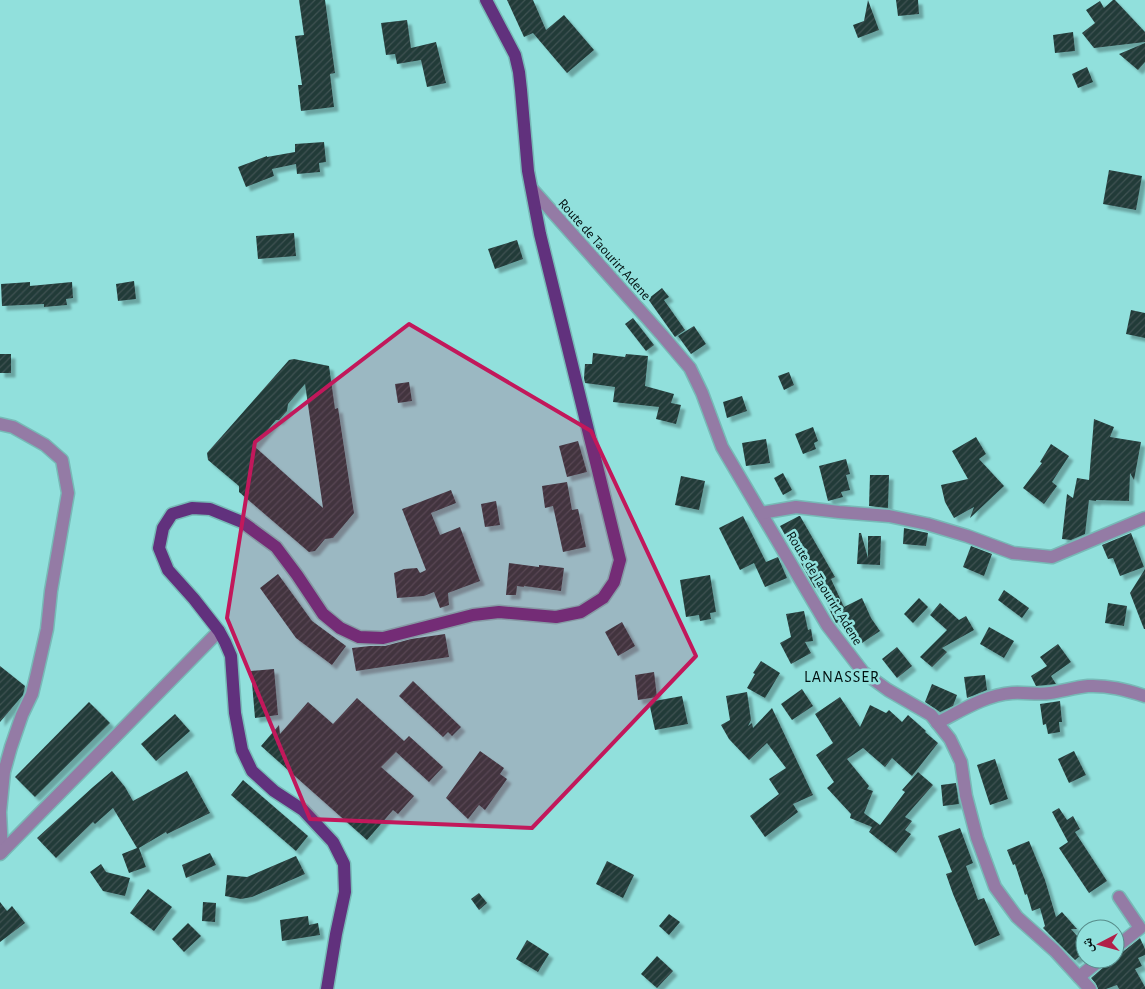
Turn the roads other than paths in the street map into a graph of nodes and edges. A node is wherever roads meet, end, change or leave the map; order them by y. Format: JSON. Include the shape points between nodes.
{"nodes":[{"id":1,"x":486,"y":0,"type":"edge"},
{"id":2,"x":532,"y":189,"type":"junction"},
{"id":3,"x":0,"y":424,"type":"edge"},
{"id":4,"x":761,"y":513,"type":"junction"},
{"id":5,"x":1145,"y":518,"type":"edge"},
{"id":6,"x":219,"y":631,"type":"junction"},
{"id":7,"x":1145,"y":696,"type":"edge"},
{"id":8,"x":937,"y":723,"type":"junction"},
{"id":9,"x":1,"y":853,"type":"edge"},
{"id":10,"x":1119,"y":897,"type":"dead end"},
{"id":11,"x":1142,"y":934,"type":"edge"},
{"id":12,"x":1125,"y":943,"type":"edge"},
{"id":13,"x":1088,"y":969,"type":"edge"},
{"id":14,"x":1079,"y":976,"type":"junction"},
{"id":15,"x":327,"y":989,"type":"edge"},
{"id":16,"x":1090,"y":989,"type":"edge"}],
"edges":[{"from":1,"to":2,"type":"main road","via":[[515,55]]},
{"from":2,"to":4,"type":"street","name":"Route de Taourirt Adene","via":[[690,368],[722,447]]},
{"from":2,"to":6,"type":"main road","via":[[542,244],[620,560],[614,582],[603,598],[581,612],[556,617],[499,612],[472,615],[383,638],[358,637],[323,614],[276,547],[242,522],[210,509],[192,508],[172,514],[163,528],[159,548],[168,570]]},
{"from":3,"to":9,"type":"street","via":[[13,427],[45,445],[62,460],[68,493],[38,673],[4,772],[0,812]]},
{"from":4,"to":5,"type":"street","via":[[796,506],[889,516],[927,524],[1013,553],[1052,557]]},
{"from":4,"to":8,"type":"street","name":"Route de Taourirt Adene","via":[[827,625],[863,672],[931,715]]},
{"from":6,"to":9,"type":"street"},
{"from":6,"to":15,"type":"main road","via":[[231,656],[235,713],[242,750],[252,771],[274,791],[303,810],[332,842],[344,864],[345,892]]},
{"from":7,"to":8,"type":"street","via":[[1103,686],[1037,694],[1012,693],[991,697]]},
{"from":8,"to":14,"type":"street","name":"Route de Taourirt Adene","via":[[950,739],[961,762],[977,838],[995,887],[1016,917]]},
{"from":10,"to":11,"type":"street"},
{"from":11,"to":12,"type":"street"},
{"from":13,"to":14,"type":"street"},
{"from":14,"to":16,"type":"street","name":"Route de Taourirt Adene"}]}
